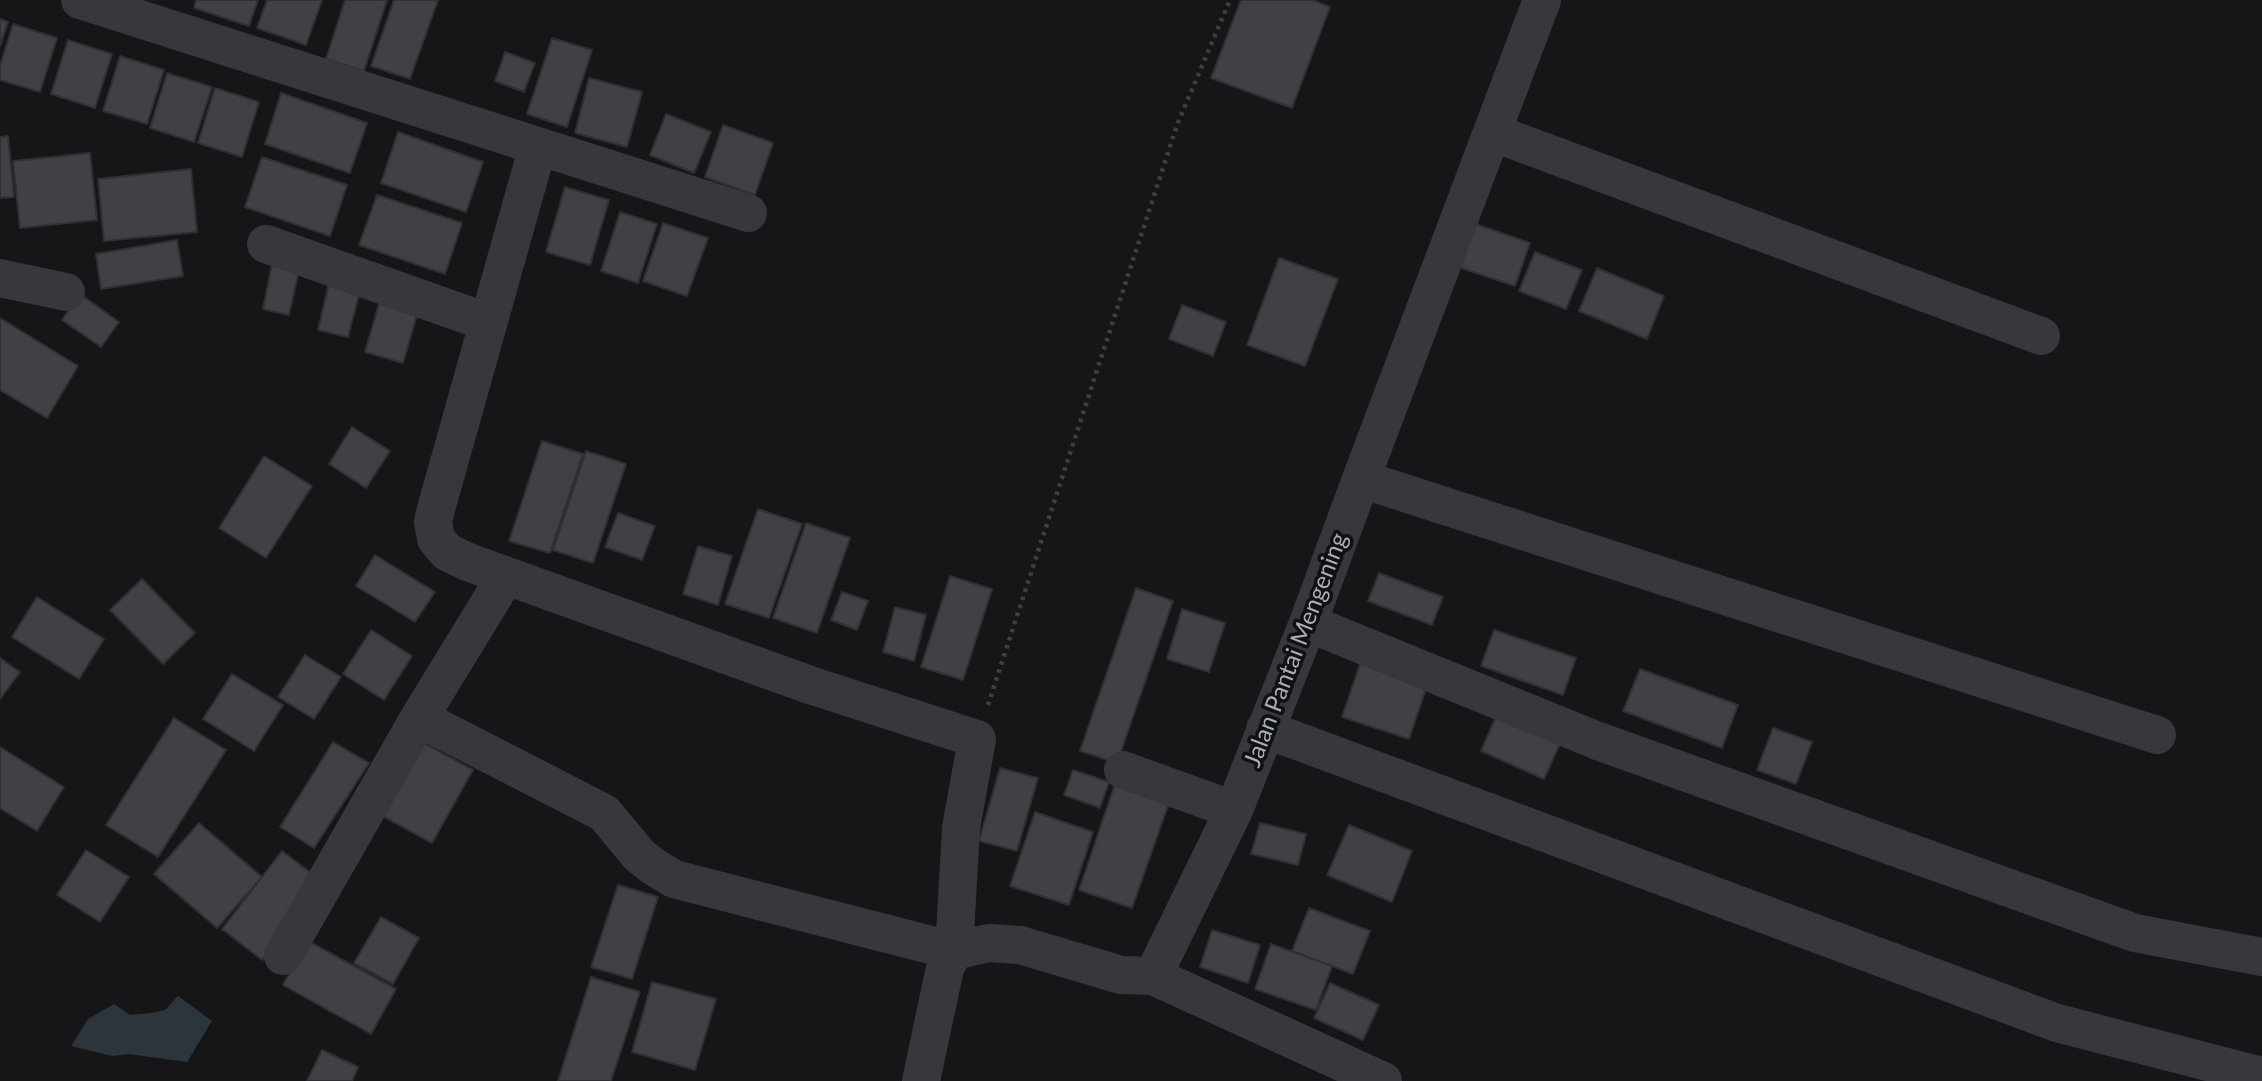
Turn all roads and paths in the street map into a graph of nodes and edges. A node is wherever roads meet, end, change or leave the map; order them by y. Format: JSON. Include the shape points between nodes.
{"nodes":[{"id":1,"x":80,"y":0,"type":"edge"},
{"id":2,"x":1230,"y":0,"type":"edge"},
{"id":3,"x":1542,"y":0,"type":"edge"},
{"id":4,"x":1494,"y":133,"type":"junction"},
{"id":5,"x":538,"y":146,"type":"junction"},
{"id":6,"x":748,"y":213,"type":"dead end"},
{"id":7,"x":266,"y":244,"type":"dead end"},
{"id":8,"x":0,"y":278,"type":"edge"},
{"id":9,"x":66,"y":292,"type":"dead end"},
{"id":10,"x":487,"y":322,"type":"junction"},
{"id":11,"x":2041,"y":336,"type":"dead end"},
{"id":12,"x":1361,"y":479,"type":"junction"},
{"id":13,"x":506,"y":576,"type":"junction"},
{"id":14,"x":1308,"y":623,"type":"junction"},
{"id":15,"x":419,"y":718,"type":"junction"},
{"id":16,"x":1265,"y":729,"type":"junction"},
{"id":17,"x":2157,"y":735,"type":"dead end"},
{"id":18,"x":977,"y":739,"type":"junction"},
{"id":19,"x":1123,"y":770,"type":"dead end"},
{"id":20,"x":1234,"y":810,"type":"junction"},
{"id":21,"x":954,"y":951,"type":"junction"},
{"id":22,"x":283,"y":956,"type":"dead end"},
{"id":23,"x":2262,"y":957,"type":"edge"},
{"id":24,"x":1153,"y":976,"type":"junction"},
{"id":25,"x":2262,"y":1076,"type":"edge"},
{"id":26,"x":920,"y":1081,"type":"edge"},
{"id":27,"x":1382,"y":1081,"type":"edge"}],
"edges":[{"from":1,"to":5,"type":"street"},
{"from":2,"to":18,"type":"path","via":[[1177,125]]},
{"from":3,"to":4,"type":"street","name":"Jalan Pantai Mengening"},
{"from":4,"to":11,"type":"street"},
{"from":4,"to":12,"type":"street","name":"Jalan Pantai Mengening"},
{"from":5,"to":6,"type":"street"},
{"from":5,"to":10,"type":"street"},
{"from":7,"to":10,"type":"street"},
{"from":8,"to":9,"type":"street"},
{"from":10,"to":13,"type":"street","via":[[433,522],[436,539],[447,552]]},
{"from":12,"to":14,"type":"street","name":"Jalan Pantai Mengening"},
{"from":12,"to":17,"type":"street"},
{"from":13,"to":15,"type":"street"},
{"from":13,"to":18,"type":"street","via":[[810,685]]},
{"from":14,"to":16,"type":"street","name":"Jalan Pantai Mengening"},
{"from":14,"to":23,"type":"street","via":[[1598,741],[2136,933]]},
{"from":15,"to":21,"type":"street","via":[[604,813],[639,855],[674,879]]},
{"from":15,"to":22,"type":"street"},
{"from":16,"to":20,"type":"street","name":"Jalan Pantai Mengening"},
{"from":16,"to":25,"type":"street","via":[[2057,1023]]},
{"from":18,"to":21,"type":"street","via":[[961,828]]},
{"from":19,"to":20,"type":"street"},
{"from":20,"to":24,"type":"street","name":"Jalan Pantai Mengening"},
{"from":21,"to":24,"type":"street","via":[[989,943],[1020,945],[1121,975]]},
{"from":21,"to":26,"type":"street","via":[[945,968]]},
{"from":24,"to":27,"type":"street"}]}
